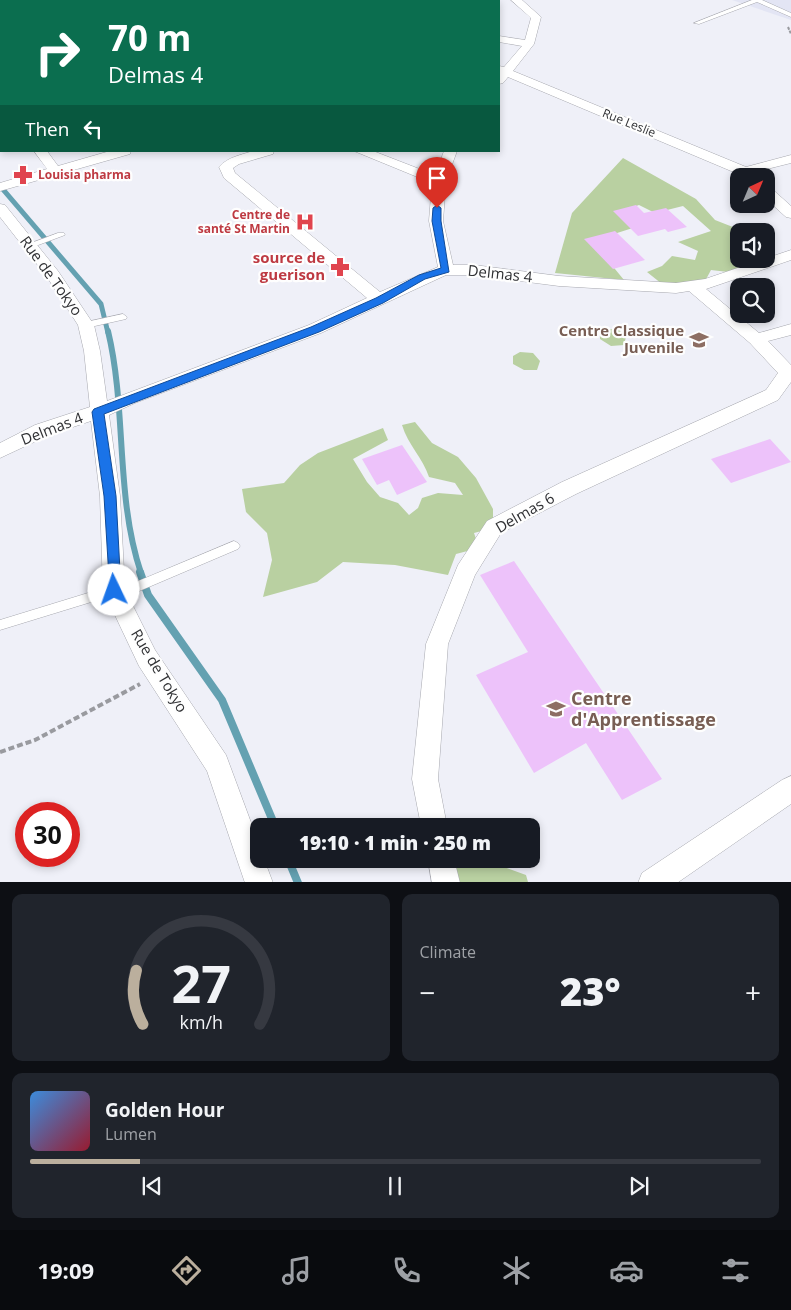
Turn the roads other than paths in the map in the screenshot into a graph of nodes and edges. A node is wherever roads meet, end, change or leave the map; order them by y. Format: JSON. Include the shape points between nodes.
{"nodes":[{"id":1,"x":516,"y":0,"type":"edge"},
{"id":2,"x":758,"y":0,"type":"edge"},
{"id":3,"x":791,"y":15,"type":"edge"},
{"id":4,"x":697,"y":23,"type":"dead end"},
{"id":5,"x":500,"y":39,"type":"edge"},
{"id":6,"x":530,"y":44,"type":"junction"},
{"id":7,"x":501,"y":74,"type":"edge"},
{"id":8,"x":41,"y":152,"type":"edge"},
{"id":9,"x":122,"y":152,"type":"edge"},
{"id":10,"x":265,"y":152,"type":"edge"},
{"id":11,"x":363,"y":152,"type":"edge"},
{"id":12,"x":450,"y":152,"type":"edge"},
{"id":13,"x":791,"y":159,"type":"edge"},
{"id":14,"x":733,"y":168,"type":"edge"},
{"id":15,"x":765,"y":168,"type":"edge"},
{"id":16,"x":56,"y":172,"type":"junction"},
{"id":17,"x":439,"y":180,"type":"junction"},
{"id":18,"x":0,"y":187,"type":"edge"},
{"id":19,"x":775,"y":199,"type":"edge"},
{"id":20,"x":0,"y":208,"type":"edge"},
{"id":21,"x":791,"y":214,"type":"edge"},
{"id":22,"x":61,"y":235,"type":"dead end"},
{"id":23,"x":34,"y":244,"type":"junction"},
{"id":24,"x":791,"y":255,"type":"edge"},
{"id":25,"x":446,"y":270,"type":"junction"},
{"id":26,"x":693,"y":286,"type":"junction"},
{"id":27,"x":379,"y":300,"type":"junction"},
{"id":28,"x":122,"y":317,"type":"dead end"},
{"id":29,"x":91,"y":324,"type":"junction"},
{"id":30,"x":791,"y":329,"type":"edge"},
{"id":31,"x":756,"y":340,"type":"junction"},
{"id":32,"x":103,"y":410,"type":"junction"},
{"id":33,"x":0,"y":450,"type":"edge"},
{"id":34,"x":234,"y":546,"type":"dead end"},
{"id":35,"x":120,"y":590,"type":"junction"},
{"id":36,"x":0,"y":625,"type":"edge"},
{"id":37,"x":791,"y":789,"type":"edge"},
{"id":38,"x":432,"y":818,"type":"edge"},
{"id":39,"x":443,"y":868,"type":"edge"},
{"id":40,"x":259,"y":882,"type":"edge"},
{"id":41,"x":446,"y":882,"type":"edge"},
{"id":42,"x":652,"y":882,"type":"edge"}],
"edges":[{"from":1,"to":6,"type":"street","via":[[536,17]]},
{"from":2,"to":3,"type":"lane"},
{"from":2,"to":4,"type":"lane"},
{"from":5,"to":6,"type":"street"},
{"from":6,"to":7,"type":"street"},
{"from":7,"to":14,"type":"street","name":"Rue Leslie"},
{"from":8,"to":16,"type":"street"},
{"from":9,"to":16,"type":"street"},
{"from":10,"to":27,"type":"street","via":[[234,161],[226,167],[229,175]]},
{"from":11,"to":17,"type":"street"},
{"from":12,"to":17,"type":"street"},
{"from":13,"to":15,"type":"street"},
{"from":16,"to":18,"type":"street"},
{"from":17,"to":25,"type":"street","via":[[436,221]]},
{"from":19,"to":21,"type":"street"},
{"from":20,"to":23,"type":"street","name":"Rue de Tokyo"},
{"from":22,"to":23,"type":"lane"},
{"from":23,"to":29,"type":"street","name":"Rue de Tokyo"},
{"from":24,"to":26,"type":"street","name":"Delmas 4"},
{"from":25,"to":26,"type":"street","name":"Delmas 4","via":[[474,270],[559,281]]},
{"from":25,"to":27,"type":"street","name":"Delmas 4","via":[[422,277]]},
{"from":26,"to":31,"type":"street","name":"Delmas 6"},
{"from":27,"to":32,"type":"street","name":"Delmas 4","via":[[315,329]]},
{"from":28,"to":29,"type":"lane"},
{"from":29,"to":32,"type":"street","name":"Rue de Tokyo","via":[[92,351]]},
{"from":30,"to":31,"type":"street"},
{"from":31,"to":38,"type":"street","name":"Delmas 6","via":[[788,373],[772,395],[569,488],[494,527],[466,571],[437,644],[425,779]]},
{"from":32,"to":33,"type":"street","name":"Delmas 4","via":[[42,430]]},
{"from":32,"to":35,"type":"street","name":"Rue de Tokyo"},
{"from":34,"to":35,"type":"lane","via":[[172,573]]},
{"from":35,"to":36,"type":"lane"},
{"from":35,"to":40,"type":"street","name":"Rue de Tokyo","via":[[147,658],[217,764]]},
{"from":37,"to":42,"type":"street"},
{"from":39,"to":41,"type":"street"}]}
